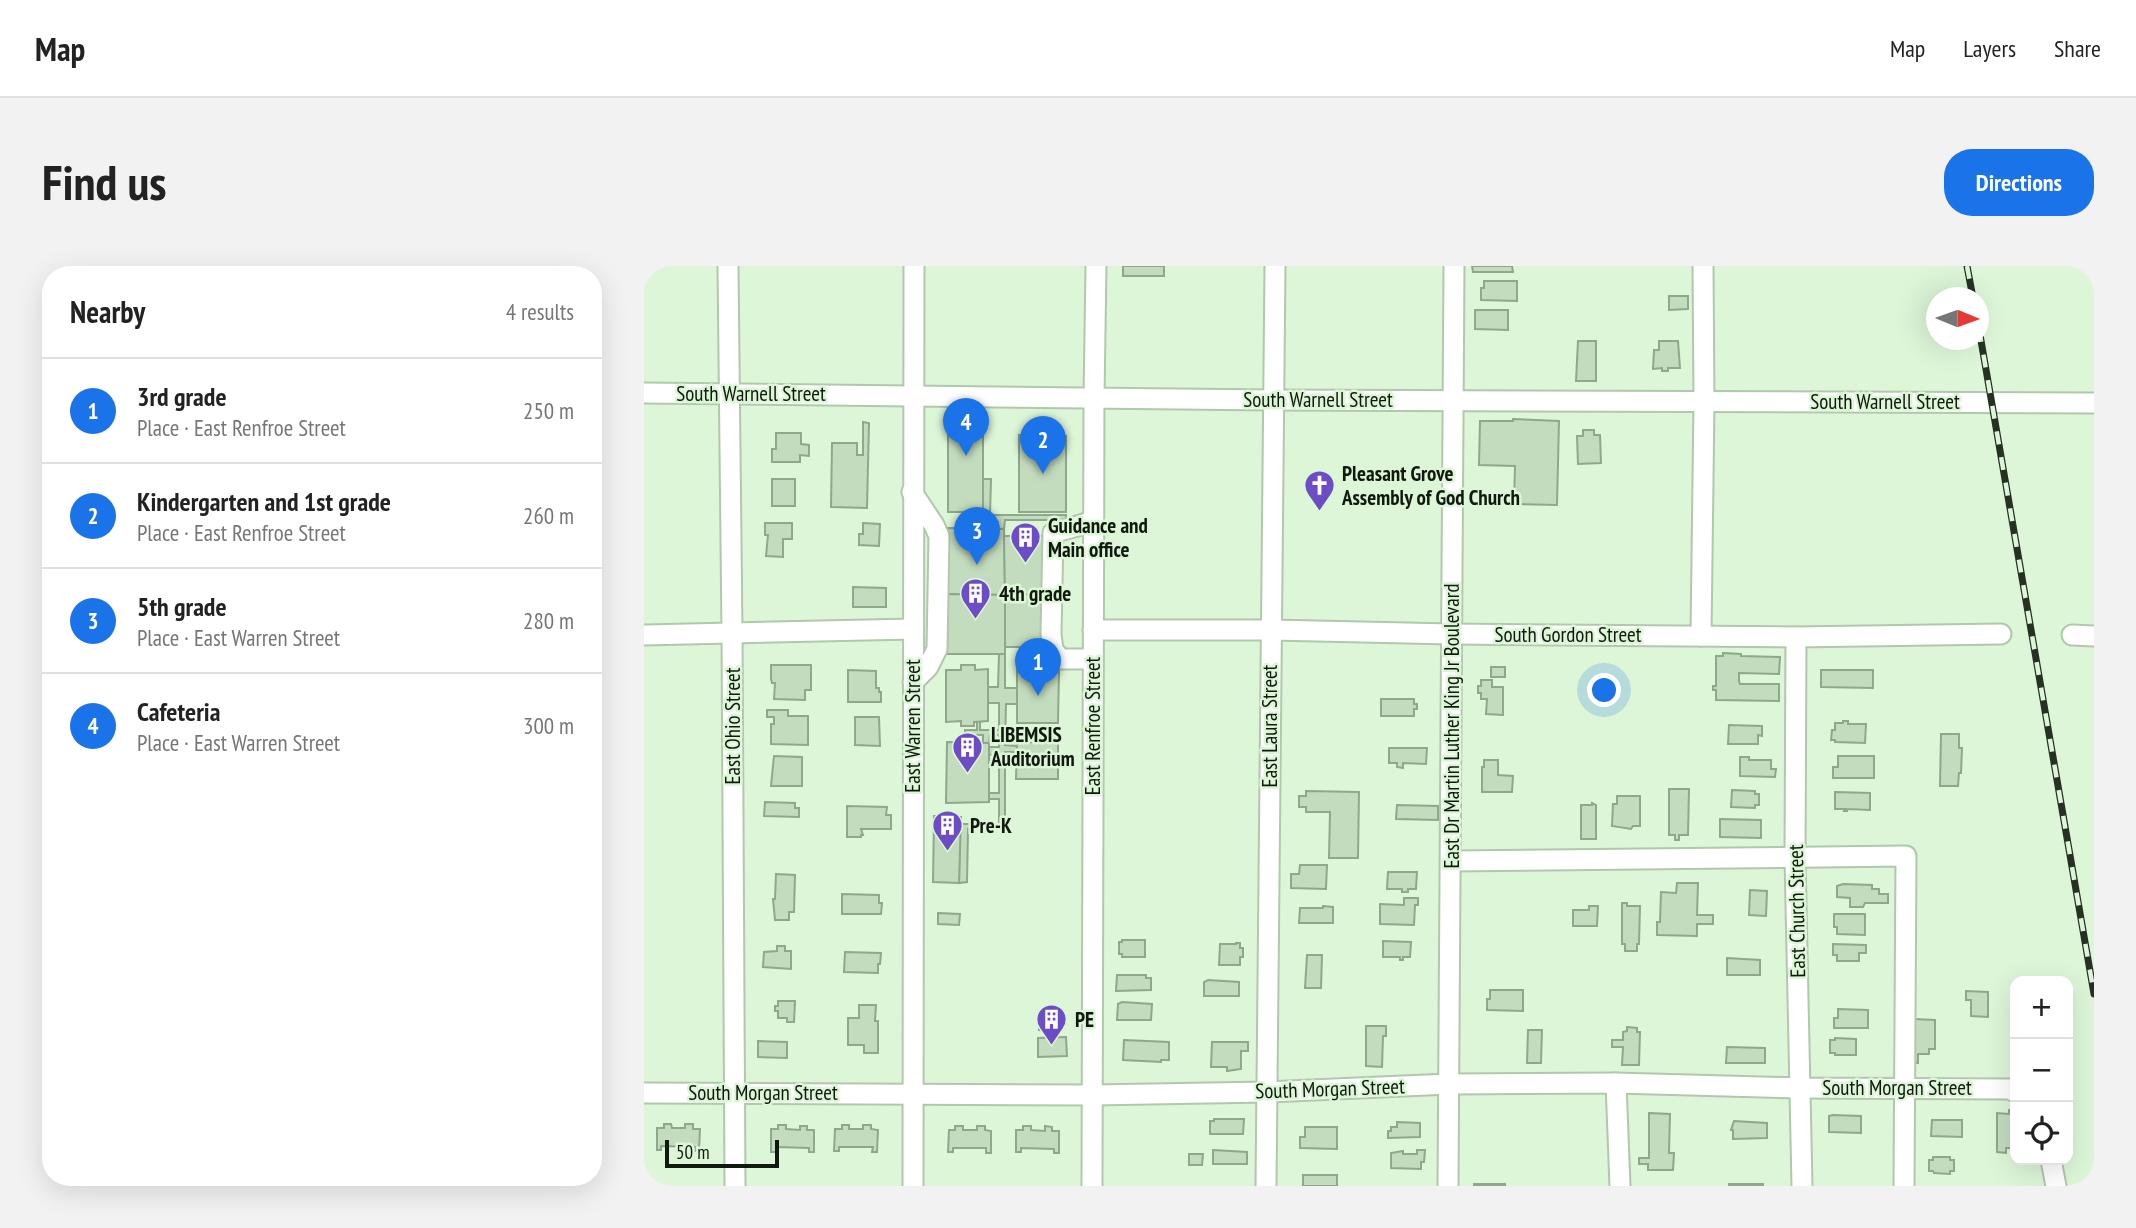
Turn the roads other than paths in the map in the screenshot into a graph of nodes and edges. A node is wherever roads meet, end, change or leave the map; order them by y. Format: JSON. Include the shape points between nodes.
{"nodes":[{"id":1,"x":729,"y":266,"type":"edge"},
{"id":2,"x":914,"y":266,"type":"edge"},
{"id":3,"x":1096,"y":266,"type":"edge"},
{"id":4,"x":1275,"y":266,"type":"edge"},
{"id":5,"x":1454,"y":266,"type":"edge"},
{"id":6,"x":1703,"y":266,"type":"edge"},
{"id":7,"x":644,"y":393,"type":"edge"},
{"id":8,"x":729,"y":394,"type":"junction"},
{"id":9,"x":912,"y":395,"type":"junction"},
{"id":10,"x":1094,"y":397,"type":"junction"},
{"id":11,"x":1273,"y":400,"type":"junction"},
{"id":12,"x":1453,"y":400,"type":"junction"},
{"id":13,"x":1704,"y":401,"type":"junction"},
{"id":14,"x":2094,"y":403,"type":"edge"},
{"id":15,"x":912,"y":492,"type":"junction"},
{"id":16,"x":1093,"y":520,"type":"junction"},
{"id":17,"x":913,"y":629,"type":"junction"},
{"id":18,"x":1093,"y":630,"type":"junction"},
{"id":19,"x":1271,"y":630,"type":"junction"},
{"id":20,"x":733,"y":633,"type":"junction"},
{"id":21,"x":1452,"y":634,"type":"junction"},
{"id":22,"x":2001,"y":634,"type":"dead end"},
{"id":23,"x":644,"y":635,"type":"edge"},
{"id":24,"x":2071,"y":635,"type":"dead end"},
{"id":25,"x":1701,"y":636,"type":"junction"},
{"id":26,"x":2094,"y":636,"type":"edge"},
{"id":27,"x":1796,"y":637,"type":"junction"},
{"id":28,"x":1093,"y":662,"type":"junction"},
{"id":29,"x":913,"y":682,"type":"junction"},
{"id":30,"x":1795,"y":858,"type":"junction"},
{"id":31,"x":1451,"y":861,"type":"junction"},
{"id":32,"x":1616,"y":1083,"type":"junction"},
{"id":33,"x":1449,"y":1084,"type":"junction"},
{"id":34,"x":1801,"y":1088,"type":"junction"},
{"id":35,"x":1906,"y":1088,"type":"junction"},
{"id":36,"x":2010,"y":1089,"type":"edge"},
{"id":37,"x":1267,"y":1092,"type":"junction"},
{"id":38,"x":644,"y":1093,"type":"edge"},
{"id":39,"x":735,"y":1093,"type":"junction"},
{"id":40,"x":914,"y":1094,"type":"junction"},
{"id":41,"x":1093,"y":1095,"type":"junction"},
{"id":42,"x":2052,"y":1165,"type":"edge"},
{"id":43,"x":735,"y":1186,"type":"edge"},
{"id":44,"x":913,"y":1186,"type":"edge"},
{"id":45,"x":1092,"y":1186,"type":"edge"},
{"id":46,"x":1266,"y":1186,"type":"edge"},
{"id":47,"x":1448,"y":1186,"type":"edge"},
{"id":48,"x":1620,"y":1186,"type":"edge"},
{"id":49,"x":1802,"y":1186,"type":"edge"},
{"id":50,"x":1904,"y":1186,"type":"edge"},
{"id":51,"x":2056,"y":1186,"type":"edge"}],
"edges":[{"from":1,"to":8,"type":"street","name":"East Ohio Street"},
{"from":2,"to":9,"type":"street","name":"East Warren Street"},
{"from":3,"to":10,"type":"street","name":"East Renfroe Street"},
{"from":4,"to":11,"type":"street","name":"East Laura Street"},
{"from":5,"to":12,"type":"street","name":"East Dr Martin Luther King Jr Boulevard"},
{"from":6,"to":13,"type":"street"},
{"from":7,"to":8,"type":"street","name":"South Warnell Street"},
{"from":8,"to":9,"type":"street","name":"South Warnell Street"},
{"from":8,"to":20,"type":"street","name":"East Ohio Street"},
{"from":9,"to":10,"type":"street","name":"South Warnell Street"},
{"from":9,"to":15,"type":"street","name":"East Warren Street"},
{"from":10,"to":11,"type":"street","name":"South Warnell Street"},
{"from":10,"to":16,"type":"street","name":"East Renfroe Street"},
{"from":11,"to":12,"type":"street","name":"South Warnell Street"},
{"from":11,"to":19,"type":"street","name":"East Laura Street"},
{"from":12,"to":13,"type":"street","name":"South Warnell Street"},
{"from":12,"to":21,"type":"street","name":"East Dr Martin Luther King Jr Boulevard"},
{"from":13,"to":14,"type":"street","name":"South Warnell Street"},
{"from":13,"to":25,"type":"street"},
{"from":15,"to":17,"type":"street","name":"East Warren Street"},
{"from":15,"to":29,"type":"street","via":[[939,536],[937,649]]},
{"from":16,"to":18,"type":"street","name":"East Renfroe Street"},
{"from":16,"to":28,"type":"street","via":[[1053,533],[1051,634],[1053,650],[1061,659]]},
{"from":17,"to":20,"type":"street"},
{"from":17,"to":29,"type":"street","name":"East Warren Street"},
{"from":18,"to":19,"type":"street","name":"South Gordon Street"},
{"from":18,"to":28,"type":"street","name":"East Renfroe Street"},
{"from":19,"to":21,"type":"street","name":"South Gordon Street"},
{"from":19,"to":37,"type":"street","name":"East Laura Street"},
{"from":20,"to":23,"type":"street"},
{"from":20,"to":39,"type":"street","name":"East Ohio Street"},
{"from":21,"to":25,"type":"street","name":"South Gordon Street"},
{"from":21,"to":31,"type":"street","name":"East Dr Martin Luther King Jr Boulevard"},
{"from":22,"to":27,"type":"street","name":"South Gordon Street"},
{"from":24,"to":26,"type":"street"},
{"from":25,"to":27,"type":"street","name":"South Gordon Street"},
{"from":27,"to":30,"type":"street","name":"East Church Street"},
{"from":28,"to":41,"type":"street","name":"East Renfroe Street"},
{"from":29,"to":40,"type":"street","name":"East Warren Street"},
{"from":30,"to":31,"type":"street"},
{"from":30,"to":34,"type":"street","name":"East Church Street"},
{"from":30,"to":35,"type":"street","via":[[1906,856]]},
{"from":31,"to":33,"type":"street","name":"East Dr Martin Luther King Jr Boulevard"},
{"from":32,"to":33,"type":"street","name":"South Morgan Street"},
{"from":32,"to":34,"type":"street","name":"South Morgan Street"},
{"from":32,"to":48,"type":"street"},
{"from":33,"to":37,"type":"street","name":"South Morgan Street"},
{"from":33,"to":47,"type":"street","name":"East Dr Martin Luther King Jr Boulevard"},
{"from":34,"to":35,"type":"street","name":"South Morgan Street"},
{"from":34,"to":49,"type":"street","name":"East Church Street"},
{"from":35,"to":36,"type":"street","name":"South Morgan Street"},
{"from":35,"to":50,"type":"street"},
{"from":37,"to":41,"type":"street","name":"South Morgan Street"},
{"from":37,"to":46,"type":"street","name":"East Laura Street"},
{"from":38,"to":39,"type":"street","name":"South Morgan Street"},
{"from":39,"to":40,"type":"street","name":"South Morgan Street"},
{"from":39,"to":43,"type":"street","name":"East Ohio Street"},
{"from":40,"to":41,"type":"street","name":"South Morgan Street"},
{"from":40,"to":44,"type":"street","name":"East Warren Street"},
{"from":41,"to":45,"type":"street","name":"East Renfroe Street"},
{"from":42,"to":51,"type":"street"}]}
